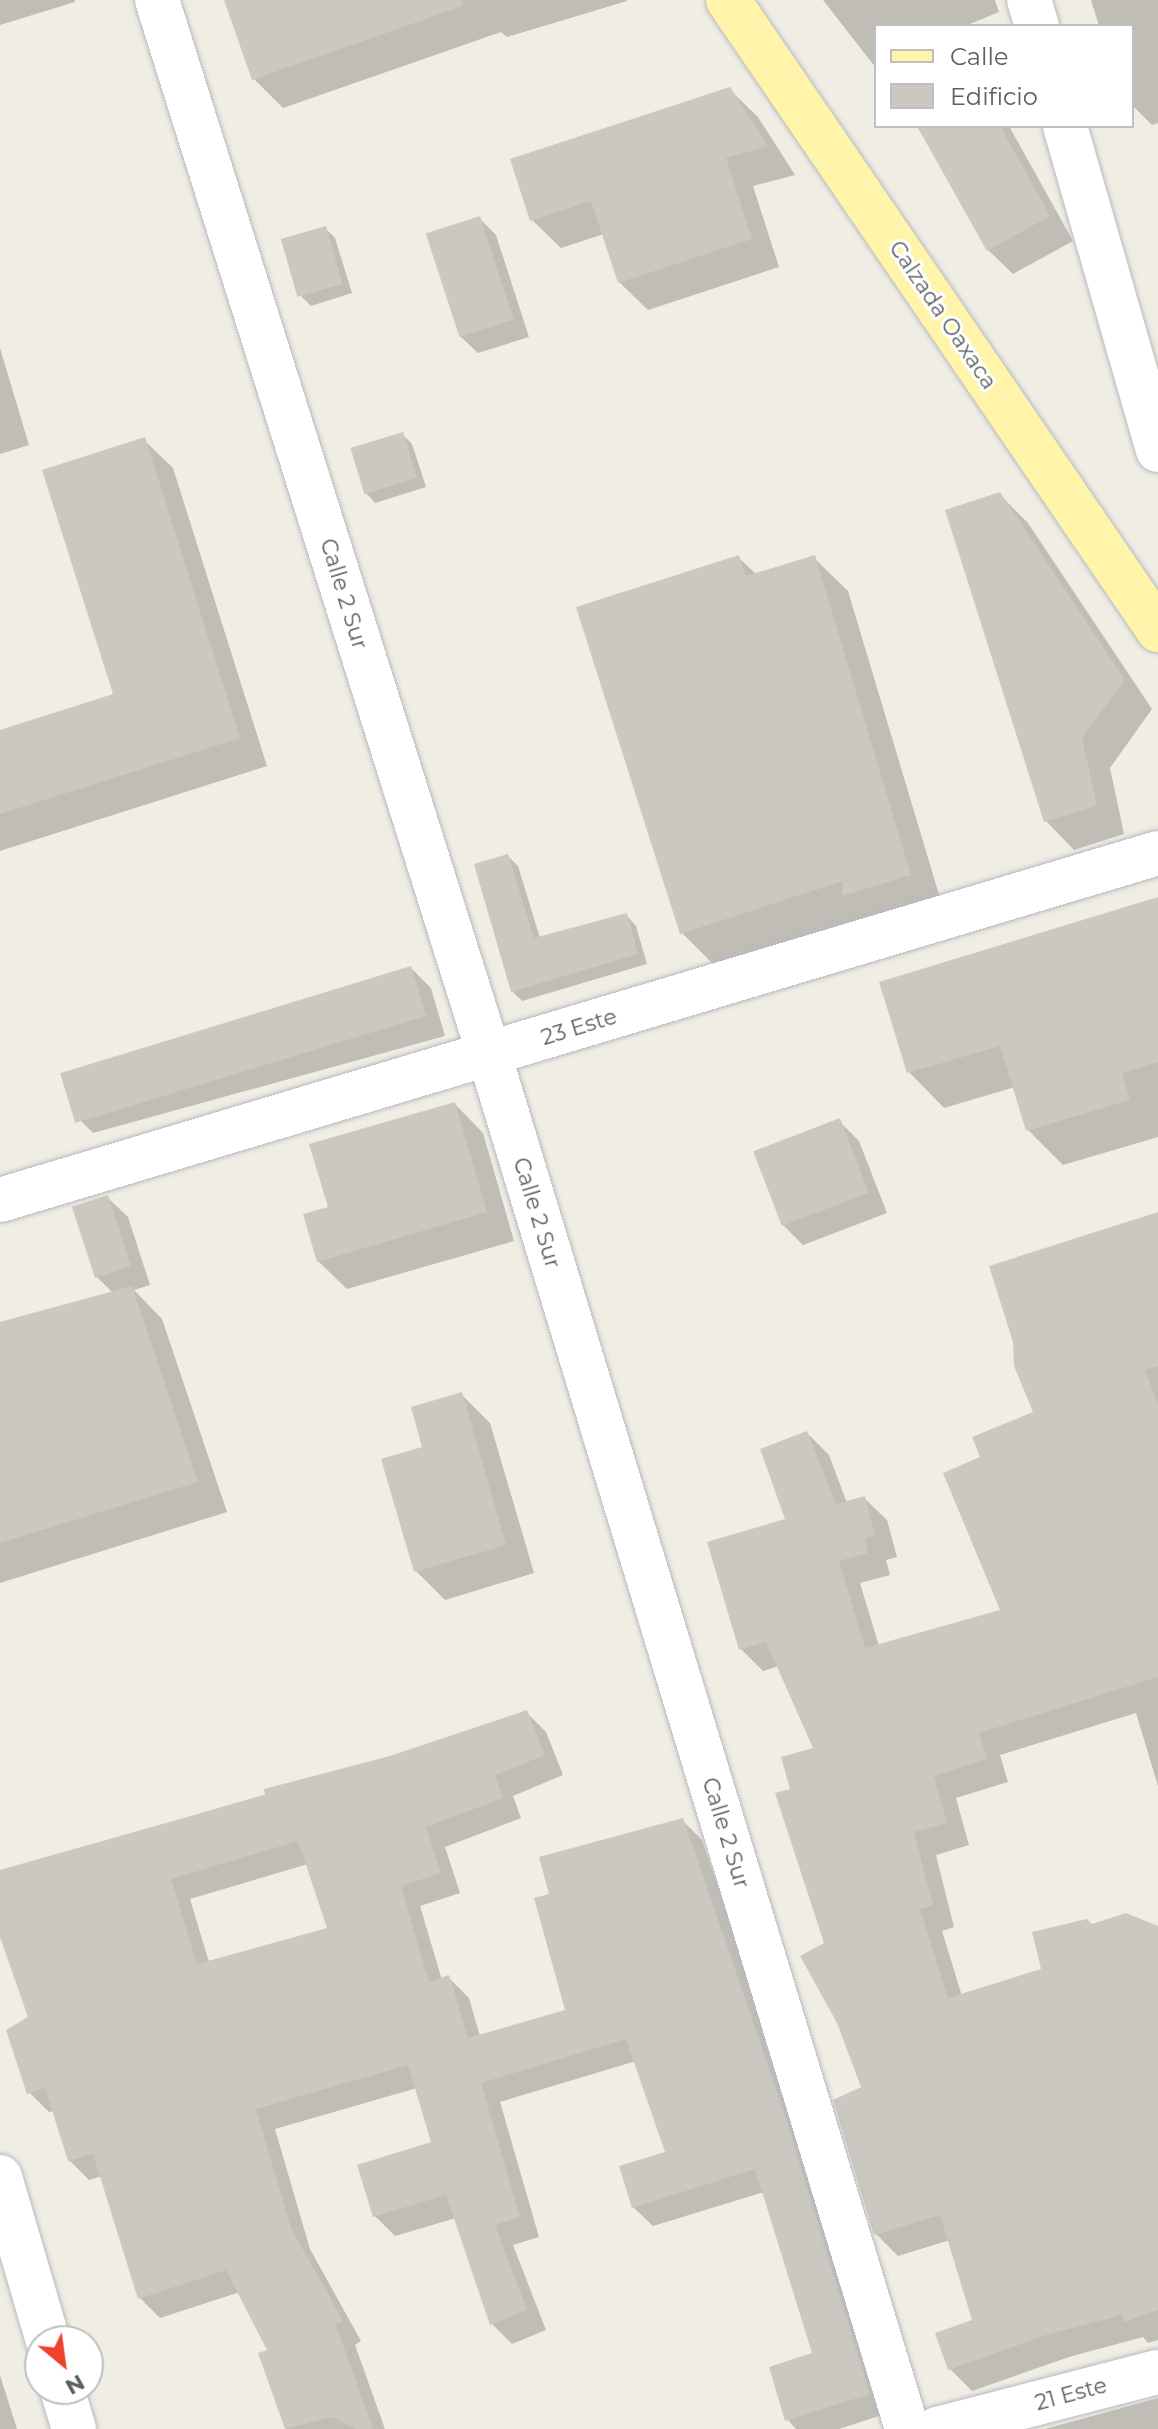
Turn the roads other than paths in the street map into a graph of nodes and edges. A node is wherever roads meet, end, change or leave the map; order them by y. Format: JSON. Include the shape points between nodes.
{"nodes":[{"id":1,"x":157,"y":0,"type":"edge"},
{"id":2,"x":728,"y":0,"type":"edge"},
{"id":3,"x":1029,"y":0,"type":"edge"},
{"id":4,"x":1036,"y":24,"type":"edge"},
{"id":5,"x":1066,"y":128,"type":"edge"},
{"id":6,"x":1158,"y":450,"type":"edge"},
{"id":7,"x":1158,"y":630,"type":"edge"},
{"id":8,"x":1158,"y":853,"type":"edge"},
{"id":9,"x":489,"y":1054,"type":"junction"},
{"id":10,"x":0,"y":1200,"type":"edge"},
{"id":11,"x":0,"y":2177,"type":"edge"},
{"id":12,"x":43,"y":2325,"type":"edge"},
{"id":13,"x":1158,"y":2372,"type":"edge"},
{"id":14,"x":67,"y":2405,"type":"edge"},
{"id":15,"x":74,"y":2429,"type":"edge"},
{"id":16,"x":907,"y":2429,"type":"edge"},
{"id":17,"x":937,"y":2429,"type":"edge"}],
"edges":[{"from":1,"to":9,"type":"street","name":"Calle 2 Sur"},
{"from":2,"to":7,"type":"main road","name":"Calzada Oaxaca"},
{"from":3,"to":4,"type":"street"},
{"from":5,"to":6,"type":"street"},
{"from":8,"to":9,"type":"street","name":"23 Este"},
{"from":9,"to":10,"type":"street","name":"23 Este"},
{"from":9,"to":16,"type":"street","name":"Calle 2 Sur"},
{"from":11,"to":12,"type":"street"},
{"from":13,"to":17,"type":"street","name":"21 Este"},
{"from":14,"to":15,"type":"street"}]}
